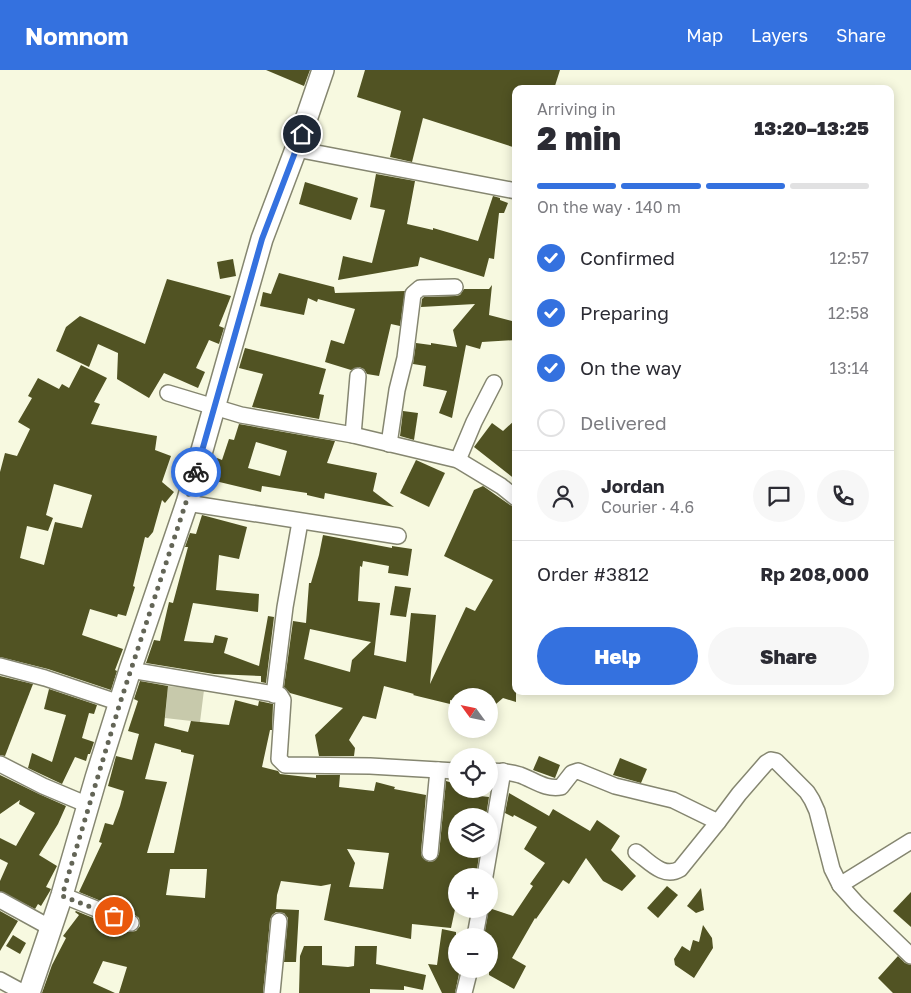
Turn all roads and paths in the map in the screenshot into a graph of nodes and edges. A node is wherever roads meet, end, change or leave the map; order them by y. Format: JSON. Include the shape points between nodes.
{"nodes":[{"id":1,"x":323,"y":70,"type":"edge"},
{"id":2,"x":296,"y":149,"type":"junction"},
{"id":3,"x":512,"y":190,"type":"edge"},
{"id":4,"x":455,"y":287,"type":"dead end"},
{"id":5,"x":358,"y":376,"type":"dead end"},
{"id":6,"x":494,"y":383,"type":"dead end"},
{"id":7,"x":168,"y":393,"type":"dead end"},
{"id":8,"x":215,"y":406,"type":"junction"},
{"id":9,"x":353,"y":435,"type":"junction"},
{"id":10,"x":389,"y":444,"type":"junction"},
{"id":11,"x":458,"y":460,"type":"junction"},
{"id":12,"x":512,"y":495,"type":"edge"},
{"id":13,"x":187,"y":504,"type":"junction"},
{"id":14,"x":300,"y":522,"type":"junction"},
{"id":15,"x":398,"y":536,"type":"dead end"},
{"id":16,"x":0,"y":666,"type":"edge"},
{"id":17,"x":130,"y":670,"type":"junction"},
{"id":18,"x":274,"y":695,"type":"junction"},
{"id":19,"x":120,"y":703,"type":"junction"},
{"id":20,"x":0,"y":764,"type":"edge"},
{"id":21,"x":438,"y":770,"type":"junction"},
{"id":22,"x":448,"y":771,"type":"edge"},
{"id":23,"x":498,"y":771,"type":"edge"},
{"id":24,"x":493,"y":798,"type":"edge"},
{"id":25,"x":88,"y":806,"type":"junction"},
{"id":26,"x":718,"y":822,"type":"junction"},
{"id":27,"x":911,"y":841,"type":"edge"},
{"id":28,"x":636,"y":852,"type":"dead end"},
{"id":29,"x":430,"y":853,"type":"dead end"},
{"id":30,"x":486,"y":868,"type":"edge"},
{"id":31,"x":840,"y":885,"type":"junction"},
{"id":32,"x":62,"y":896,"type":"junction"},
{"id":33,"x":0,"y":900,"type":"edge"},
{"id":34,"x":279,"y":921,"type":"dead end"},
{"id":35,"x":131,"y":923,"type":"dead end"},
{"id":36,"x":51,"y":928,"type":"junction"},
{"id":37,"x":911,"y":956,"type":"edge"},
{"id":38,"x":468,"y":978,"type":"edge"},
{"id":39,"x":0,"y":980,"type":"edge"},
{"id":40,"x":24,"y":993,"type":"edge"},
{"id":41,"x":29,"y":993,"type":"edge"},
{"id":42,"x":272,"y":993,"type":"edge"},
{"id":43,"x":464,"y":993,"type":"edge"}],
"edges":[{"from":1,"to":2,"type":"main road"},
{"from":2,"to":3,"type":"street"},
{"from":2,"to":8,"type":"main road","via":[[262,239]]},
{"from":4,"to":10,"type":"street","via":[[420,288],[413,294]]},
{"from":5,"to":9,"type":"street"},
{"from":6,"to":11,"type":"street"},
{"from":7,"to":8,"type":"street"},
{"from":8,"to":9,"type":"street","via":[[242,415]]},
{"from":8,"to":13,"type":"main road"},
{"from":9,"to":10,"type":"street"},
{"from":10,"to":11,"type":"street"},
{"from":11,"to":12,"type":"street"},
{"from":13,"to":14,"type":"street"},
{"from":13,"to":17,"type":"main road"},
{"from":14,"to":15,"type":"street"},
{"from":14,"to":18,"type":"street"},
{"from":16,"to":19,"type":"street"},
{"from":17,"to":18,"type":"street"},
{"from":17,"to":19,"type":"main road"},
{"from":18,"to":21,"type":"street","via":[[283,700],[280,759],[285,765]]},
{"from":19,"to":25,"type":"main road"},
{"from":20,"to":25,"type":"street"},
{"from":21,"to":22,"type":"street"},
{"from":21,"to":29,"type":"street"},
{"from":23,"to":26,"type":"street","via":[[520,775],[555,788],[561,787],[574,771],[584,772],[615,786],[673,800]]},
{"from":24,"to":30,"type":"street"},
{"from":25,"to":32,"type":"main road"},
{"from":26,"to":28,"type":"street","via":[[680,869],[674,872],[661,871]]},
{"from":26,"to":31,"type":"street","via":[[766,763],[776,761],[812,800],[832,869]]},
{"from":27,"to":31,"type":"street"},
{"from":31,"to":37,"type":"street"},
{"from":32,"to":35,"type":"street"},
{"from":32,"to":36,"type":"main road"},
{"from":33,"to":36,"type":"street"},
{"from":34,"to":42,"type":"street"},
{"from":36,"to":41,"type":"main road"},
{"from":38,"to":43,"type":"street"},
{"from":39,"to":40,"type":"street"}]}
